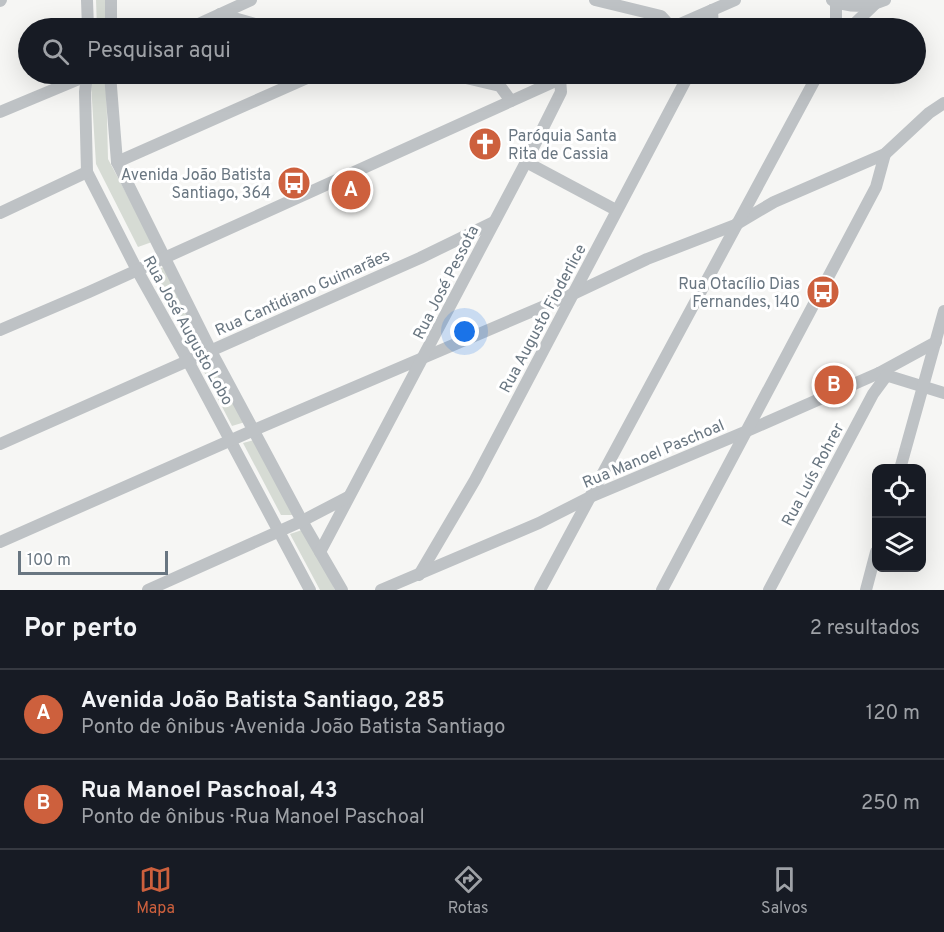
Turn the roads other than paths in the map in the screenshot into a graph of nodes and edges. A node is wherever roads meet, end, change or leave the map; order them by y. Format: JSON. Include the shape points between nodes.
{"nodes":[{"id":1,"x":87,"y":0,"type":"edge"},
{"id":2,"x":111,"y":0,"type":"edge"},
{"id":3,"x":251,"y":0,"type":"edge"},
{"id":4,"x":595,"y":0,"type":"edge"},
{"id":5,"x":735,"y":0,"type":"edge"},
{"id":6,"x":834,"y":1,"type":"edge"},
{"id":7,"x":880,"y":2,"type":"edge"},
{"id":8,"x":712,"y":10,"type":"junction"},
{"id":9,"x":220,"y":14,"type":"junction"},
{"id":10,"x":88,"y":18,"type":"edge"},
{"id":11,"x":111,"y":18,"type":"edge"},
{"id":12,"x":211,"y":18,"type":"edge"},
{"id":13,"x":234,"y":18,"type":"edge"},
{"id":14,"x":663,"y":18,"type":"edge"},
{"id":15,"x":694,"y":18,"type":"edge"},
{"id":16,"x":712,"y":18,"type":"edge"},
{"id":17,"x":835,"y":18,"type":"edge"},
{"id":18,"x":862,"y":18,"type":"edge"},
{"id":19,"x":65,"y":84,"type":"edge"},
{"id":20,"x":86,"y":84,"type":"edge"},
{"id":21,"x":111,"y":84,"type":"edge"},
{"id":22,"x":293,"y":84,"type":"edge"},
{"id":23,"x":492,"y":84,"type":"edge"},
{"id":24,"x":548,"y":84,"type":"edge"},
{"id":25,"x":564,"y":84,"type":"edge"},
{"id":26,"x":684,"y":84,"type":"edge"},
{"id":27,"x":813,"y":84,"type":"edge"},
{"id":28,"x":511,"y":101,"type":"junction"},
{"id":29,"x":944,"y":103,"type":"edge"},
{"id":30,"x":0,"y":112,"type":"edge"},
{"id":31,"x":885,"y":154,"type":"junction"},
{"id":32,"x":117,"y":162,"type":"junction"},
{"id":33,"x":526,"y":162,"type":"junction"},
{"id":34,"x":87,"y":172,"type":"junction"},
{"id":35,"x":616,"y":210,"type":"junction"},
{"id":36,"x":0,"y":213,"type":"edge"},
{"id":37,"x":494,"y":222,"type":"junction"},
{"id":38,"x":735,"y":225,"type":"junction"},
{"id":39,"x":453,"y":242,"type":"junction"},
{"id":40,"x":479,"y":255,"type":"junction"},
{"id":41,"x":164,"y":257,"type":"junction"},
{"id":42,"x":137,"y":270,"type":"junction"},
{"id":43,"x":575,"y":293,"type":"junction"},
{"id":44,"x":944,"y":311,"type":"edge"},
{"id":45,"x":443,"y":324,"type":"junction"},
{"id":46,"x":0,"y":330,"type":"edge"},
{"id":47,"x":460,"y":341,"type":"junction"},
{"id":48,"x":936,"y":342,"type":"junction"},
{"id":49,"x":211,"y":351,"type":"junction"},
{"id":50,"x":424,"y":357,"type":"junction"},
{"id":51,"x":188,"y":361,"type":"junction"},
{"id":52,"x":390,"y":372,"type":"junction"},
{"id":53,"x":883,"y":374,"type":"junction"},
{"id":54,"x":922,"y":387,"type":"junction"},
{"id":55,"x":944,"y":393,"type":"edge"},
{"id":56,"x":404,"y":395,"type":"junction"},
{"id":57,"x":254,"y":430,"type":"junction"},
{"id":58,"x":747,"y":431,"type":"junction"},
{"id":59,"x":230,"y":441,"type":"junction"},
{"id":60,"x":0,"y":444,"type":"edge"},
{"id":61,"x":901,"y":464,"type":"edge"},
{"id":62,"x":348,"y":497,"type":"junction"},
{"id":63,"x":590,"y":497,"type":"junction"},
{"id":64,"x":302,"y":520,"type":"junction"},
{"id":65,"x":279,"y":531,"type":"junction"},
{"id":66,"x":0,"y":542,"type":"edge"},
{"id":67,"x":320,"y":552,"type":"junction"},
{"id":68,"x":872,"y":567,"type":"edge"},
{"id":69,"x":419,"y":575,"type":"junction"},
{"id":70,"x":148,"y":590,"type":"edge"},
{"id":71,"x":310,"y":590,"type":"edge"},
{"id":72,"x":342,"y":590,"type":"edge"},
{"id":73,"x":381,"y":590,"type":"edge"},
{"id":74,"x":540,"y":590,"type":"edge"},
{"id":75,"x":662,"y":590,"type":"edge"},
{"id":76,"x":769,"y":590,"type":"edge"},
{"id":77,"x":866,"y":590,"type":"edge"}],
"edges":[{"from":1,"to":10,"type":"street"},
{"from":2,"to":11,"type":"street"},
{"from":3,"to":9,"type":"street"},
{"from":4,"to":14,"type":"street"},
{"from":5,"to":8,"type":"street"},
{"from":6,"to":7,"type":"street","via":[[855,6]]},
{"from":6,"to":17,"type":"street"},
{"from":7,"to":18,"type":"street"},
{"from":8,"to":15,"type":"street"},
{"from":8,"to":16,"type":"street"},
{"from":9,"to":12,"type":"street"},
{"from":9,"to":13,"type":"street"},
{"from":19,"to":30,"type":"street"},
{"from":20,"to":34,"type":"street","name":"Rua José Augusto Lobo"},
{"from":21,"to":32,"type":"street","name":"Rua José Augusto Lobo"},
{"from":22,"to":32,"type":"street"},
{"from":23,"to":28,"type":"street","via":[[500,86]]},
{"from":24,"to":28,"type":"street"},
{"from":25,"to":33,"type":"street","name":"Rua José Pessota"},
{"from":26,"to":35,"type":"street","name":"Rua Augusto Fioderlice"},
{"from":27,"to":38,"type":"street"},
{"from":28,"to":41,"type":"street"},
{"from":29,"to":31,"type":"street","via":[[929,112]]},
{"from":31,"to":38,"type":"street","via":[[774,202]]},
{"from":31,"to":58,"type":"street","via":[[876,187]]},
{"from":32,"to":41,"type":"street","name":"Rua José Augusto Lobo"},
{"from":33,"to":35,"type":"street"},
{"from":33,"to":37,"type":"street","name":"Rua José Pessota"},
{"from":34,"to":36,"type":"street"},
{"from":34,"to":42,"type":"street","name":"Rua José Augusto Lobo"},
{"from":35,"to":43,"type":"street","name":"Rua Augusto Fioderlice"},
{"from":37,"to":39,"type":"street","name":"Rua Cantidiano Guimarães"},
{"from":37,"to":40,"type":"street","name":"Rua José Pessota"},
{"from":38,"to":43,"type":"street"},
{"from":38,"to":63,"type":"street"},
{"from":39,"to":40,"type":"street"},
{"from":39,"to":49,"type":"street","name":"Rua Cantidiano Guimarães"},
{"from":40,"to":45,"type":"street","name":"Rua José Pessota"},
{"from":41,"to":42,"type":"street"},
{"from":41,"to":49,"type":"street","name":"Rua José Augusto Lobo"},
{"from":42,"to":46,"type":"street"},
{"from":42,"to":51,"type":"street","name":"Rua José Augusto Lobo"},
{"from":43,"to":47,"type":"street"},
{"from":43,"to":69,"type":"street","name":"Rua Augusto Fioderlice","via":[[475,480]]},
{"from":44,"to":48,"type":"street"},
{"from":45,"to":47,"type":"street"},
{"from":45,"to":50,"type":"street","name":"Rua José Pessota"},
{"from":47,"to":50,"type":"street"},
{"from":48,"to":53,"type":"street","name":"Rua Manoel Paschoal"},
{"from":48,"to":54,"type":"street"},
{"from":49,"to":51,"type":"street","name":"Rua Cantidiano Guimarães"},
{"from":49,"to":57,"type":"street","name":"Rua José Augusto Lobo"},
{"from":50,"to":52,"type":"street"},
{"from":50,"to":56,"type":"street","name":"Rua José Pessota"},
{"from":51,"to":59,"type":"street","name":"Rua José Augusto Lobo"},
{"from":51,"to":60,"type":"street","name":"Rua Cantidiano Guimarães"},
{"from":52,"to":56,"type":"street","via":[[400,379]]},
{"from":52,"to":57,"type":"street"},
{"from":53,"to":54,"type":"street"},
{"from":53,"to":58,"type":"street","name":"Rua Manoel Paschoal"},
{"from":53,"to":76,"type":"street","name":"Rua Luís Rohrer"},
{"from":54,"to":55,"type":"street"},
{"from":54,"to":61,"type":"street"},
{"from":56,"to":62,"type":"street","name":"Rua José Pessota"},
{"from":57,"to":59,"type":"street"},
{"from":57,"to":64,"type":"street","name":"Rua José Augusto Lobo"},
{"from":58,"to":63,"type":"street","name":"Rua Manoel Paschoal"},
{"from":58,"to":75,"type":"street"},
{"from":59,"to":65,"type":"street","name":"Rua José Augusto Lobo"},
{"from":59,"to":66,"type":"street"},
{"from":62,"to":64,"type":"street"},
{"from":62,"to":67,"type":"street","name":"Rua José Pessota"},
{"from":63,"to":69,"type":"street","name":"Rua Manoel Paschoal","via":[[549,519]]},
{"from":63,"to":74,"type":"street"},
{"from":64,"to":65,"type":"street"},
{"from":64,"to":67,"type":"street","name":"Rua José Augusto Lobo"},
{"from":65,"to":70,"type":"street"},
{"from":65,"to":71,"type":"street","name":"Rua José Augusto Lobo"},
{"from":67,"to":72,"type":"street","name":"Rua José Augusto Lobo"},
{"from":68,"to":77,"type":"street"},
{"from":69,"to":73,"type":"street","name":"Rua Manoel Paschoal"}]}
